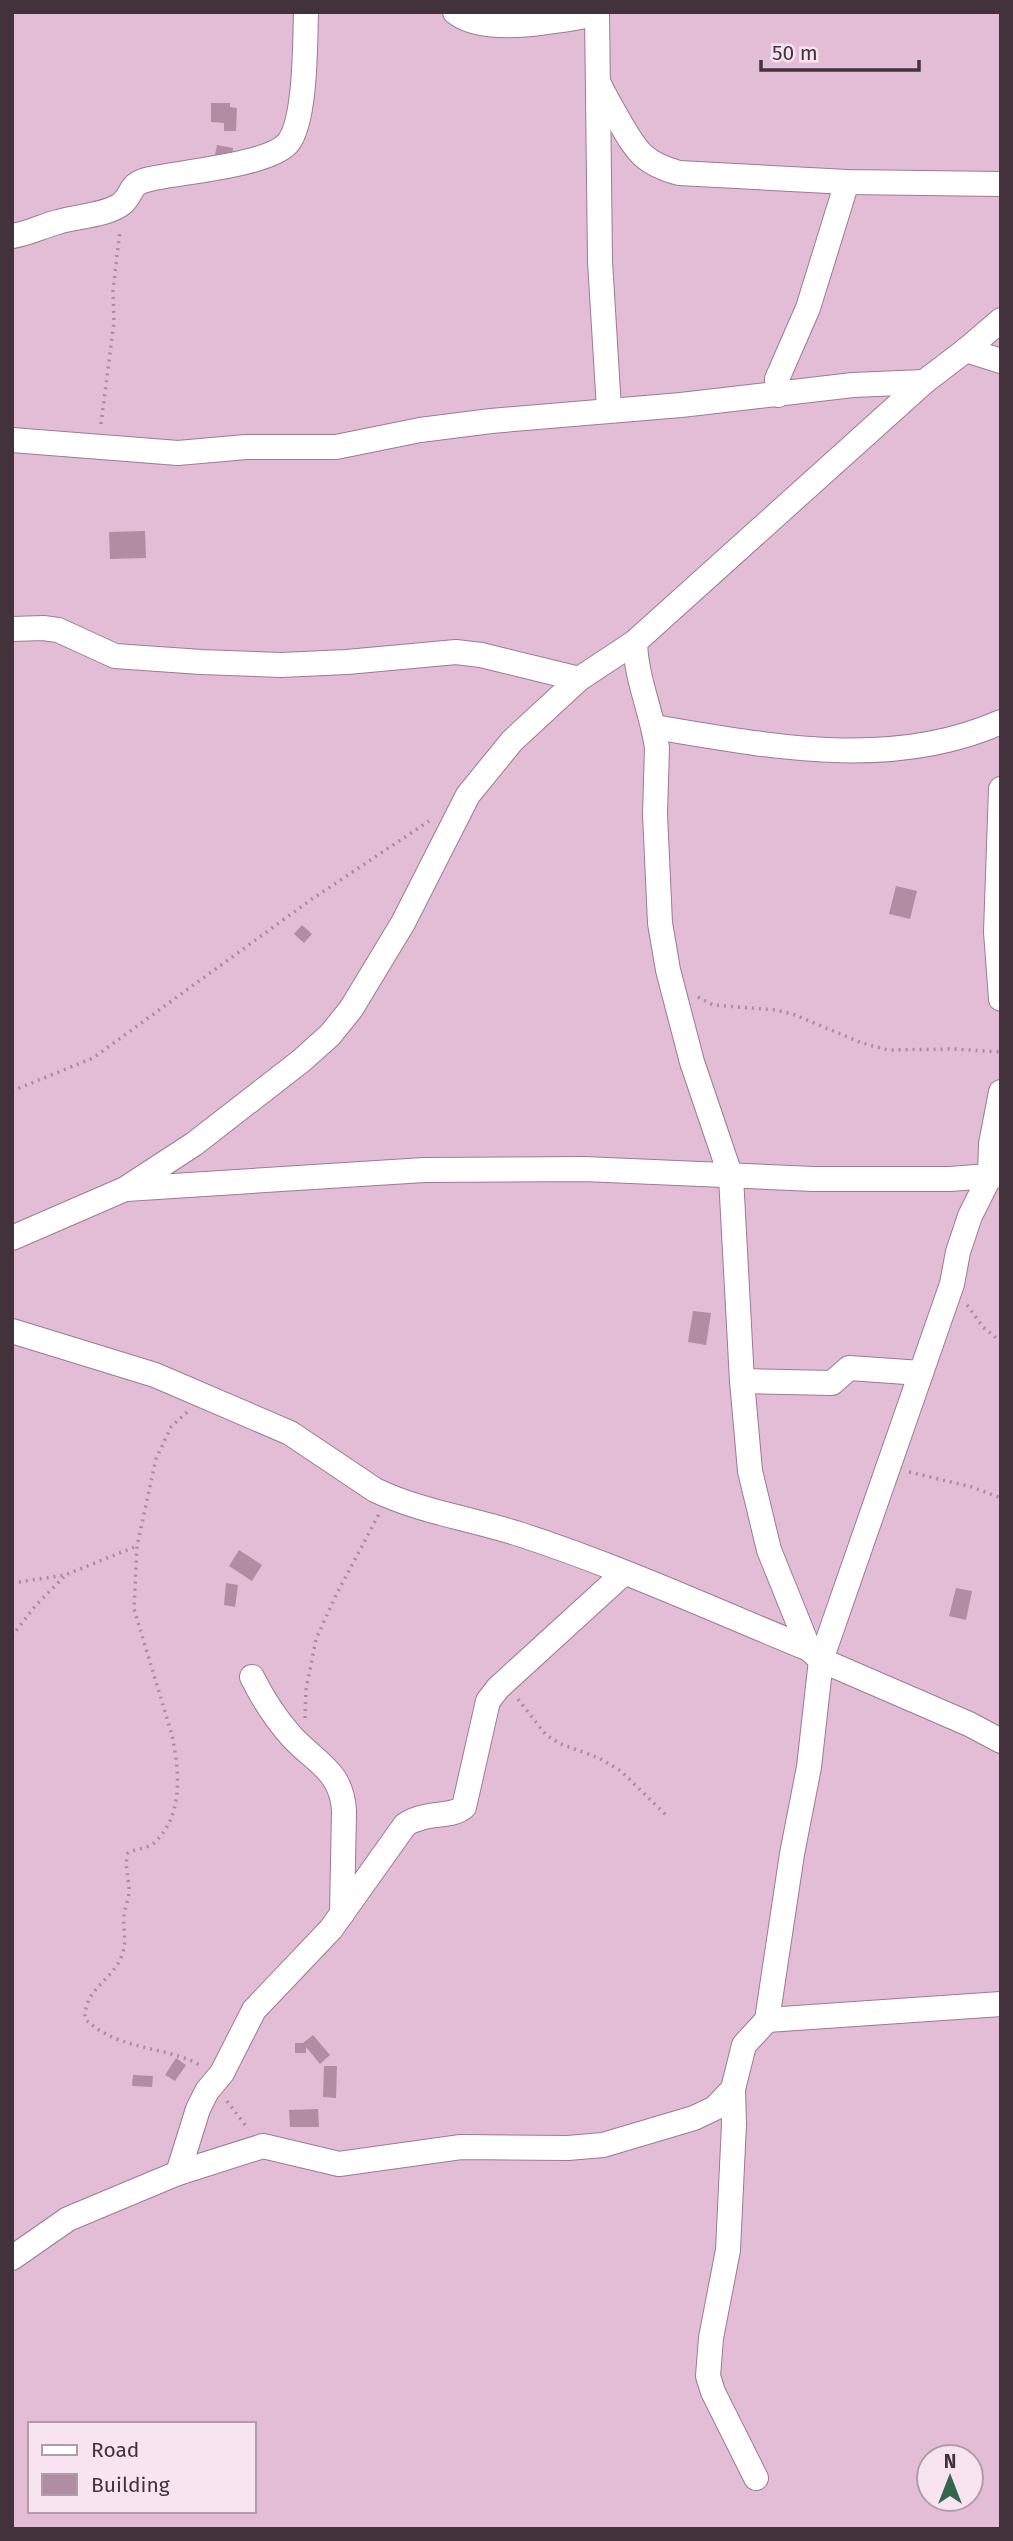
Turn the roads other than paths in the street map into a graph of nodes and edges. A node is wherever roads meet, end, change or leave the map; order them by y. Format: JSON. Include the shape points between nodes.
{"nodes":[{"id":1,"x":306,"y":12,"type":"edge"},
{"id":2,"x":455,"y":12,"type":"edge"},
{"id":3,"x":597,"y":13,"type":"edge"},
{"id":4,"x":599,"y":84,"type":"junction"},
{"id":5,"x":847,"y":182,"type":"junction"},
{"id":6,"x":1001,"y":184,"type":"edge"},
{"id":7,"x":12,"y":236,"type":"edge"},
{"id":8,"x":1001,"y":320,"type":"edge"},
{"id":9,"x":966,"y":350,"type":"junction"},
{"id":10,"x":1001,"y":361,"type":"edge"},
{"id":11,"x":924,"y":382,"type":"junction"},
{"id":12,"x":778,"y":395,"type":"junction"},
{"id":13,"x":609,"y":409,"type":"junction"},
{"id":14,"x":12,"y":440,"type":"edge"},
{"id":15,"x":12,"y":629,"type":"edge"},
{"id":16,"x":635,"y":642,"type":"junction"},
{"id":17,"x":579,"y":679,"type":"junction"},
{"id":18,"x":1001,"y":722,"type":"edge"},
{"id":19,"x":654,"y":727,"type":"junction"},
{"id":20,"x":1001,"y":789,"type":"edge"},
{"id":21,"x":1001,"y":999,"type":"edge"},
{"id":22,"x":1001,"y":1093,"type":"edge"},
{"id":23,"x":995,"y":1175,"type":"edge"},
{"id":24,"x":731,"y":1177,"type":"junction"},
{"id":25,"x":125,"y":1189,"type":"junction"},
{"id":26,"x":12,"y":1238,"type":"edge"},
{"id":27,"x":12,"y":1331,"type":"edge"},
{"id":28,"x":921,"y":1373,"type":"junction"},
{"id":29,"x":742,"y":1381,"type":"junction"},
{"id":30,"x":624,"y":1573,"type":"junction"},
{"id":31,"x":815,"y":1655,"type":"junction"},
{"id":32,"x":252,"y":1677,"type":"dead end"},
{"id":33,"x":1001,"y":1741,"type":"edge"},
{"id":34,"x":342,"y":1913,"type":"junction"},
{"id":35,"x":1001,"y":2004,"type":"edge"},
{"id":36,"x":767,"y":2020,"type":"junction"},
{"id":37,"x":733,"y":2089,"type":"junction"},
{"id":38,"x":178,"y":2173,"type":"junction"},
{"id":39,"x":12,"y":2258,"type":"edge"},
{"id":40,"x":756,"y":2478,"type":"dead end"}],
"edges":[{"from":1,"to":7,"type":"street","via":[[303,82],[287,144],[256,159],[138,182],[122,203],[111,209]]},
{"from":2,"to":3,"type":"street","via":[[481,23],[509,24]]},
{"from":3,"to":4,"type":"street"},
{"from":4,"to":5,"type":"street","via":[[630,142],[660,167],[680,173]]},
{"from":4,"to":13,"type":"street","via":[[600,261]]},
{"from":5,"to":6,"type":"street"},
{"from":5,"to":12,"type":"street","via":[[808,308],[778,379]]},
{"from":8,"to":9,"type":"street"},
{"from":9,"to":10,"type":"street"},
{"from":9,"to":11,"type":"street"},
{"from":11,"to":12,"type":"street"},
{"from":11,"to":16,"type":"street"},
{"from":12,"to":13,"type":"street"},
{"from":13,"to":14,"type":"street","via":[[420,430],[336,447],[246,447],[190,453]]},
{"from":15,"to":17,"type":"street","via":[[58,630],[115,656],[281,664],[456,652]]},
{"from":16,"to":17,"type":"street"},
{"from":16,"to":19,"type":"street","via":[[636,664]]},
{"from":17,"to":25,"type":"street","via":[[512,741],[468,795],[403,923],[330,1035],[194,1144]]},
{"from":18,"to":19,"type":"street","via":[[942,743],[868,751],[803,750]]},
{"from":19,"to":24,"type":"street","via":[[656,877],[664,946],[692,1062]]},
{"from":20,"to":21,"type":"street","via":[[996,932]]},
{"from":22,"to":23,"type":"street","via":[[991,1143]]},
{"from":23,"to":24,"type":"street"},
{"from":23,"to":28,"type":"street","via":[[970,1216]]},
{"from":24,"to":25,"type":"street","via":[[584,1169],[425,1170]]},
{"from":24,"to":29,"type":"street"},
{"from":25,"to":26,"type":"street"},
{"from":27,"to":30,"type":"street","via":[[155,1375],[290,1433],[375,1490],[414,1507],[522,1535]]},
{"from":28,"to":29,"type":"street","via":[[849,1368],[832,1383]]},
{"from":28,"to":31,"type":"street"},
{"from":29,"to":31,"type":"street","via":[[750,1471],[769,1550]]},
{"from":30,"to":31,"type":"street"},
{"from":30,"to":34,"type":"street","via":[[488,1701],[464,1807],[454,1813],[415,1818],[405,1825]]},
{"from":31,"to":33,"type":"street"},
{"from":31,"to":36,"type":"street","via":[[809,1768]]},
{"from":32,"to":34,"type":"street","via":[[267,1707],[339,1784],[344,1798]]},
{"from":34,"to":38,"type":"street","via":[[254,2010],[198,2109]]},
{"from":35,"to":36,"type":"street"},
{"from":36,"to":37,"type":"street","via":[[744,2045]]},
{"from":37,"to":38,"type":"street","via":[[715,2108],[694,2118],[603,2145],[461,2147],[340,2164],[263,2146]]},
{"from":37,"to":40,"type":"street","via":[[728,2250],[708,2376]]},
{"from":38,"to":39,"type":"street","via":[[68,2219]]}]}
